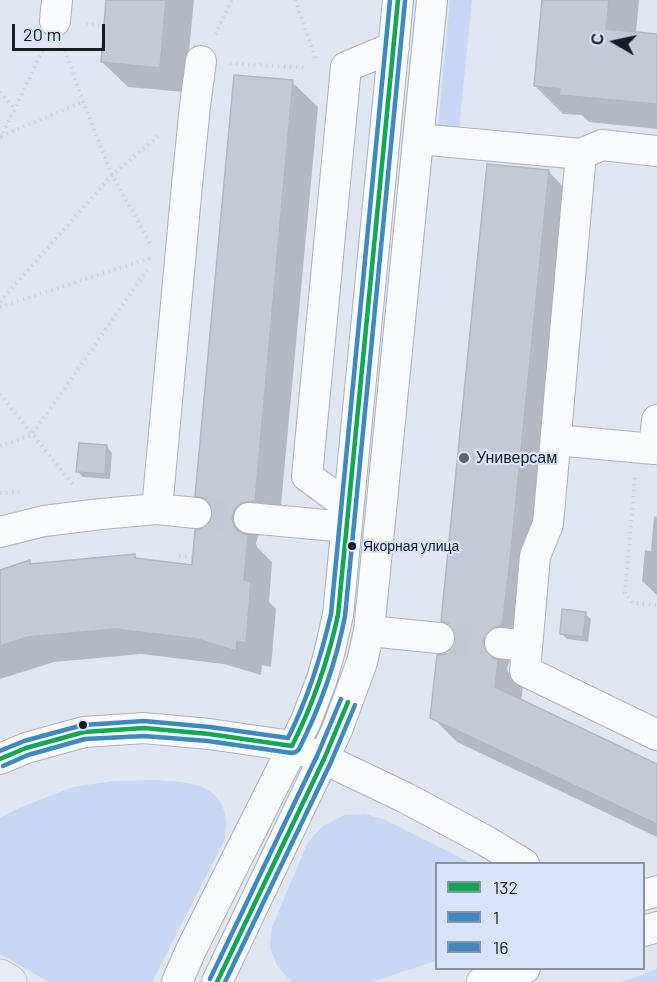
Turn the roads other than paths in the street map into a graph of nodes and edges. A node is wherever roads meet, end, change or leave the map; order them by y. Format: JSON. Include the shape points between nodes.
{"nodes":[{"id":1,"x":398,"y":0,"type":"edge"},
{"id":2,"x":432,"y":0,"type":"edge"},
{"id":3,"x":394,"y":47,"type":"junction"},
{"id":4,"x":201,"y":61,"type":"road end"},
{"id":5,"x":419,"y":139,"type":"junction"},
{"id":6,"x":657,"y":151,"type":"edge"},
{"id":7,"x":581,"y":154,"type":"junction"},
{"id":8,"x":657,"y":420,"type":"edge"},
{"id":9,"x":556,"y":440,"type":"junction"},
{"id":10,"x":157,"y":509,"type":"junction"},
{"id":11,"x":196,"y":513,"type":"tunnel mouth"},
{"id":12,"x":347,"y":517,"type":"junction"},
{"id":13,"x":249,"y":518,"type":"tunnel mouth"},
{"id":14,"x":0,"y":532,"type":"edge"},
{"id":15,"x":369,"y":631,"type":"junction"},
{"id":16,"x":439,"y":638,"type":"tunnel mouth"},
{"id":17,"x":657,"y":735,"type":"edge"},
{"id":18,"x":292,"y":746,"type":"junction"},
{"id":19,"x":0,"y":759,"type":"edge"},
{"id":20,"x":324,"y":759,"type":"junction"},
{"id":21,"x":493,"y":852,"type":"edge"},
{"id":22,"x":519,"y":862,"type":"edge"},
{"id":23,"x":522,"y":970,"type":"edge"},
{"id":24,"x":0,"y":976,"type":"edge"},
{"id":25,"x":10,"y":982,"type":"edge"},
{"id":26,"x":177,"y":982,"type":"edge"},
{"id":27,"x":217,"y":982,"type":"edge"},
{"id":28,"x":483,"y":982,"type":"edge"}],
"edges":[{"from":1,"to":3,"type":"street"},
{"from":2,"to":5,"type":"street"},
{"from":3,"to":12,"type":"street"},
{"from":3,"to":12,"type":"street","via":[[346,67],[307,476]]},
{"from":4,"to":10,"type":"street"},
{"from":5,"to":7,"type":"street"},
{"from":5,"to":15,"type":"street"},
{"from":6,"to":7,"type":"street","via":[[602,145]]},
{"from":7,"to":9,"type":"street"},
{"from":8,"to":9,"type":"street","via":[[654,449]]},
{"from":9,"to":17,"type":"street","via":[[548,524],[535,556],[514,644],[525,671]]},
{"from":10,"to":11,"type":"street"},
{"from":10,"to":14,"type":"street","via":[[44,521]]},
{"from":12,"to":13,"type":"street"},
{"from":12,"to":18,"type":"street","via":[[338,615],[329,654],[306,721]]},
{"from":15,"to":16,"type":"street"},
{"from":15,"to":20,"type":"street","via":[[352,691]]},
{"from":18,"to":19,"type":"street","via":[[144,728],[84,732]]},
{"from":18,"to":20,"type":"street"},
{"from":18,"to":26,"type":"street"},
{"from":20,"to":21,"type":"street","via":[[406,798]]},
{"from":20,"to":27,"type":"street"},
{"from":21,"to":22,"type":"street"},
{"from":23,"to":28,"type":"street"},
{"from":24,"to":25,"type":"main road"}]}
